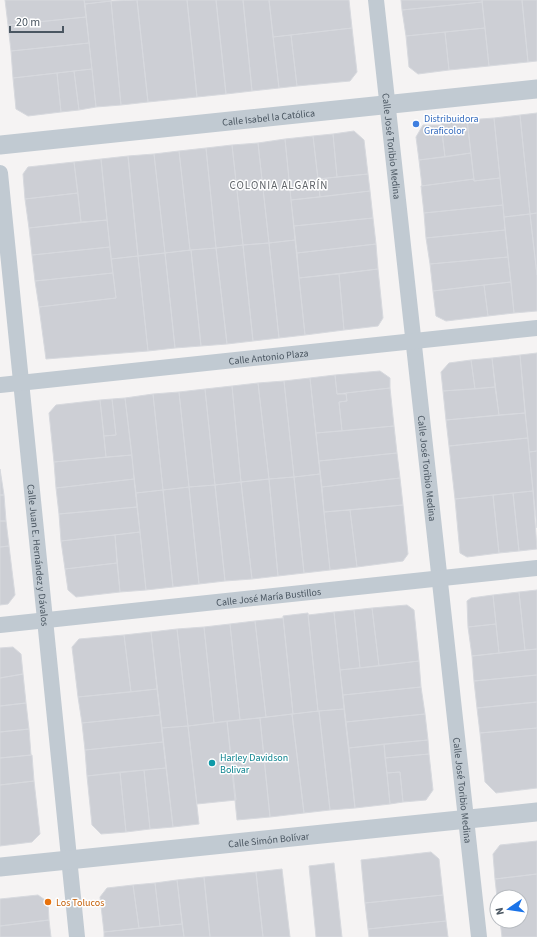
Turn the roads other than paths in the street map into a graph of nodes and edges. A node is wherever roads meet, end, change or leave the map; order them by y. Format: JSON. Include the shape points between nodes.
{"nodes":[{"id":1,"x":376,"y":0,"type":"edge"},
{"id":2,"x":537,"y":89,"type":"edge"},
{"id":3,"x":388,"y":105,"type":"junction"},
{"id":4,"x":0,"y":145,"type":"edge"},
{"id":5,"x":0,"y":173,"type":"edge"},
{"id":6,"x":537,"y":328,"type":"edge"},
{"id":7,"x":414,"y":341,"type":"junction"},
{"id":8,"x":21,"y":383,"type":"junction"},
{"id":9,"x":0,"y":385,"type":"edge"},
{"id":10,"x":537,"y":568,"type":"edge"},
{"id":11,"x":440,"y":579,"type":"junction"},
{"id":12,"x":45,"y":620,"type":"junction"},
{"id":13,"x":0,"y":625,"type":"edge"},
{"id":14,"x":537,"y":812,"type":"edge"},
{"id":15,"x":466,"y":820,"type":"junction"},
{"id":16,"x":69,"y":860,"type":"junction"},
{"id":17,"x":0,"y":867,"type":"edge"},
{"id":18,"x":77,"y":937,"type":"edge"},
{"id":19,"x":479,"y":937,"type":"edge"}],
"edges":[{"from":1,"to":3,"type":"street","name":"Calle José Toribio Medina"},
{"from":2,"to":3,"type":"street","name":"Calle Isabel la Católica"},
{"from":3,"to":4,"type":"street","name":"Calle Isabel la Católica"},
{"from":3,"to":7,"type":"street","name":"Calle José Toribio Medina"},
{"from":5,"to":8,"type":"street","name":"Calle Juan E. Hernández y Dávalos"},
{"from":6,"to":7,"type":"street","name":"Calle Antonio Plaza"},
{"from":7,"to":8,"type":"street","name":"Calle Antonio Plaza"},
{"from":7,"to":11,"type":"street","name":"Calle José Toribio Medina"},
{"from":8,"to":9,"type":"street","name":"Calle Antonio Plaza"},
{"from":8,"to":12,"type":"street","name":"Calle Juan E. Hernández y Dávalos"},
{"from":10,"to":11,"type":"street","name":"Calle José María Bustillos"},
{"from":11,"to":12,"type":"street","name":"Calle José María Bustillos"},
{"from":11,"to":15,"type":"street","name":"Calle José Toribio Medina"},
{"from":12,"to":13,"type":"street","name":"Calle José María Bustillos"},
{"from":12,"to":16,"type":"street","name":"Calle Juan E. Hernández y Dávalos"},
{"from":14,"to":15,"type":"street","name":"Calle Simón Bolívar"},
{"from":15,"to":16,"type":"street","name":"Calle Simón Bolívar"},
{"from":15,"to":19,"type":"street","name":"Calle José Toribio Medina"},
{"from":16,"to":17,"type":"street","name":"Calle Simón Bolívar"},
{"from":16,"to":18,"type":"street","name":"Calle Juan E. Hernández y Dávalos"}]}
